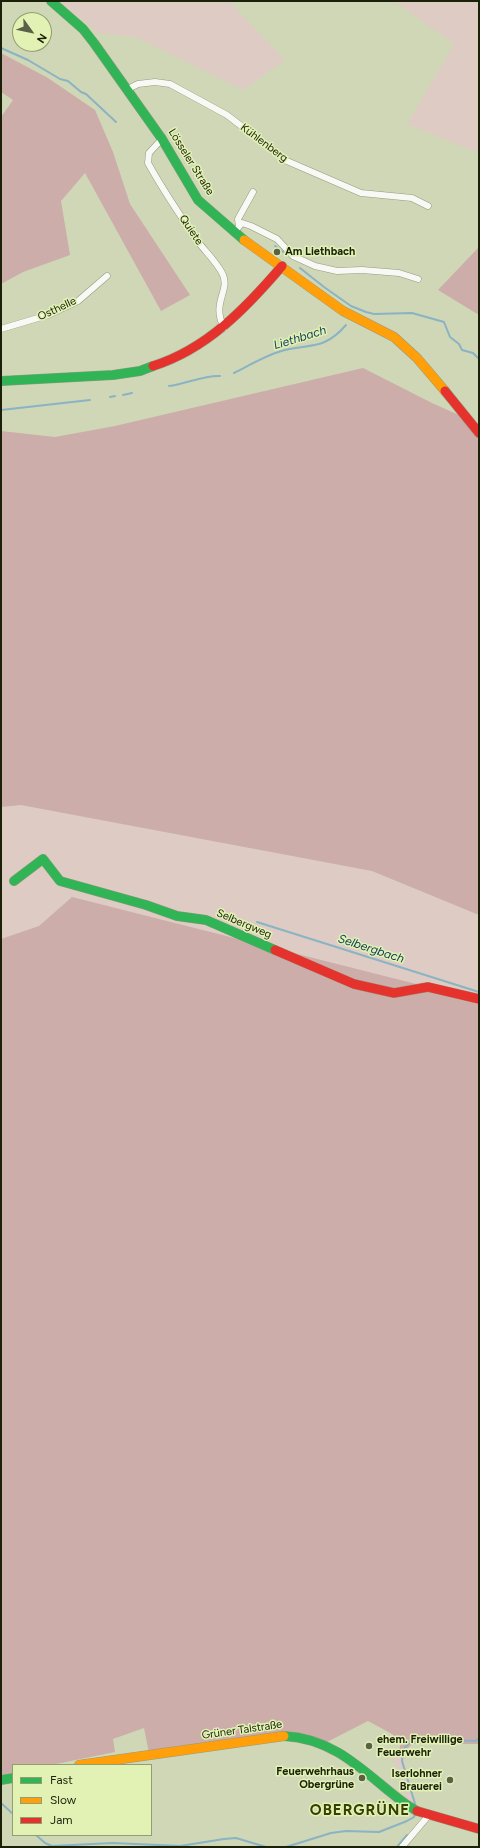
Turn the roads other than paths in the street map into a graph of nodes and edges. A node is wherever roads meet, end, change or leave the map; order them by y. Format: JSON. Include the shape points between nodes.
{"nodes":[{"id":1,"x":51,"y":1,"type":"edge"},
{"id":2,"x":128,"y":89,"type":"junction"},
{"id":3,"x":162,"y":139,"type":"junction"},
{"id":4,"x":253,"y":192,"type":"dead end"},
{"id":5,"x":428,"y":206,"type":"dead end"},
{"id":6,"x":236,"y":230,"type":"junction"},
{"id":7,"x":282,"y":266,"type":"junction"},
{"id":8,"x":107,"y":276,"type":"dead end"},
{"id":9,"x":418,"y":279,"type":"dead end"},
{"id":10,"x":224,"y":328,"type":"junction"},
{"id":11,"x":1,"y":329,"type":"edge"},
{"id":12,"x":1,"y":381,"type":"edge"},
{"id":13,"x":479,"y":433,"type":"edge"},
{"id":14,"x":14,"y":881,"type":"dead end"},
{"id":15,"x":479,"y":999,"type":"edge"},
{"id":16,"x":86,"y":1764,"type":"edge"},
{"id":17,"x":12,"y":1778,"type":"edge"},
{"id":18,"x":1,"y":1780,"type":"edge"},
{"id":19,"x":425,"y":1814,"type":"junction"},
{"id":20,"x":479,"y":1829,"type":"edge"},
{"id":21,"x":402,"y":1847,"type":"edge"}],
"edges":[{"from":1,"to":2,"type":"street","name":"Lösseler Straße","via":[[83,29]]},
{"from":2,"to":3,"type":"street","name":"Lösseler Straße"},
{"from":2,"to":5,"type":"street","name":"Kühlenberg","via":[[138,84],[170,84],[227,115],[287,161],[361,193],[412,198]]},
{"from":3,"to":6,"type":"street","name":"Lösseler Straße","via":[[198,200]]},
{"from":3,"to":10,"type":"street","name":"Quiete","via":[[149,153],[148,163],[223,275],[219,318]]},
{"from":4,"to":6,"type":"street","via":[[238,219]]},
{"from":6,"to":7,"type":"street","name":"Lösseler Straße"},
{"from":6,"to":9,"type":"street","via":[[242,223],[251,226],[277,239],[293,256],[315,266],[337,271],[399,273]]},
{"from":7,"to":10,"type":"street","via":[[262,291]]},
{"from":7,"to":13,"type":"street","name":"Lösseler Straße","via":[[348,314],[401,342]]},
{"from":8,"to":11,"type":"street","name":"Osthelle","via":[[78,300],[48,315]]},
{"from":10,"to":12,"type":"street","via":[[206,342],[150,368],[114,375]]},
{"from":14,"to":15,"type":"street","name":"Selbergweg","via":[[43,859],[60,882],[177,916],[206,920],[354,984],[394,993],[428,987]]},
{"from":16,"to":19,"type":"street","name":"Grüner Talstraße","via":[[272,1737],[297,1736],[320,1742],[341,1753],[412,1809]]},
{"from":17,"to":18,"type":"street"},
{"from":19,"to":20,"type":"street","name":"Grüner Talstraße"},
{"from":19,"to":21,"type":"street"}]}
